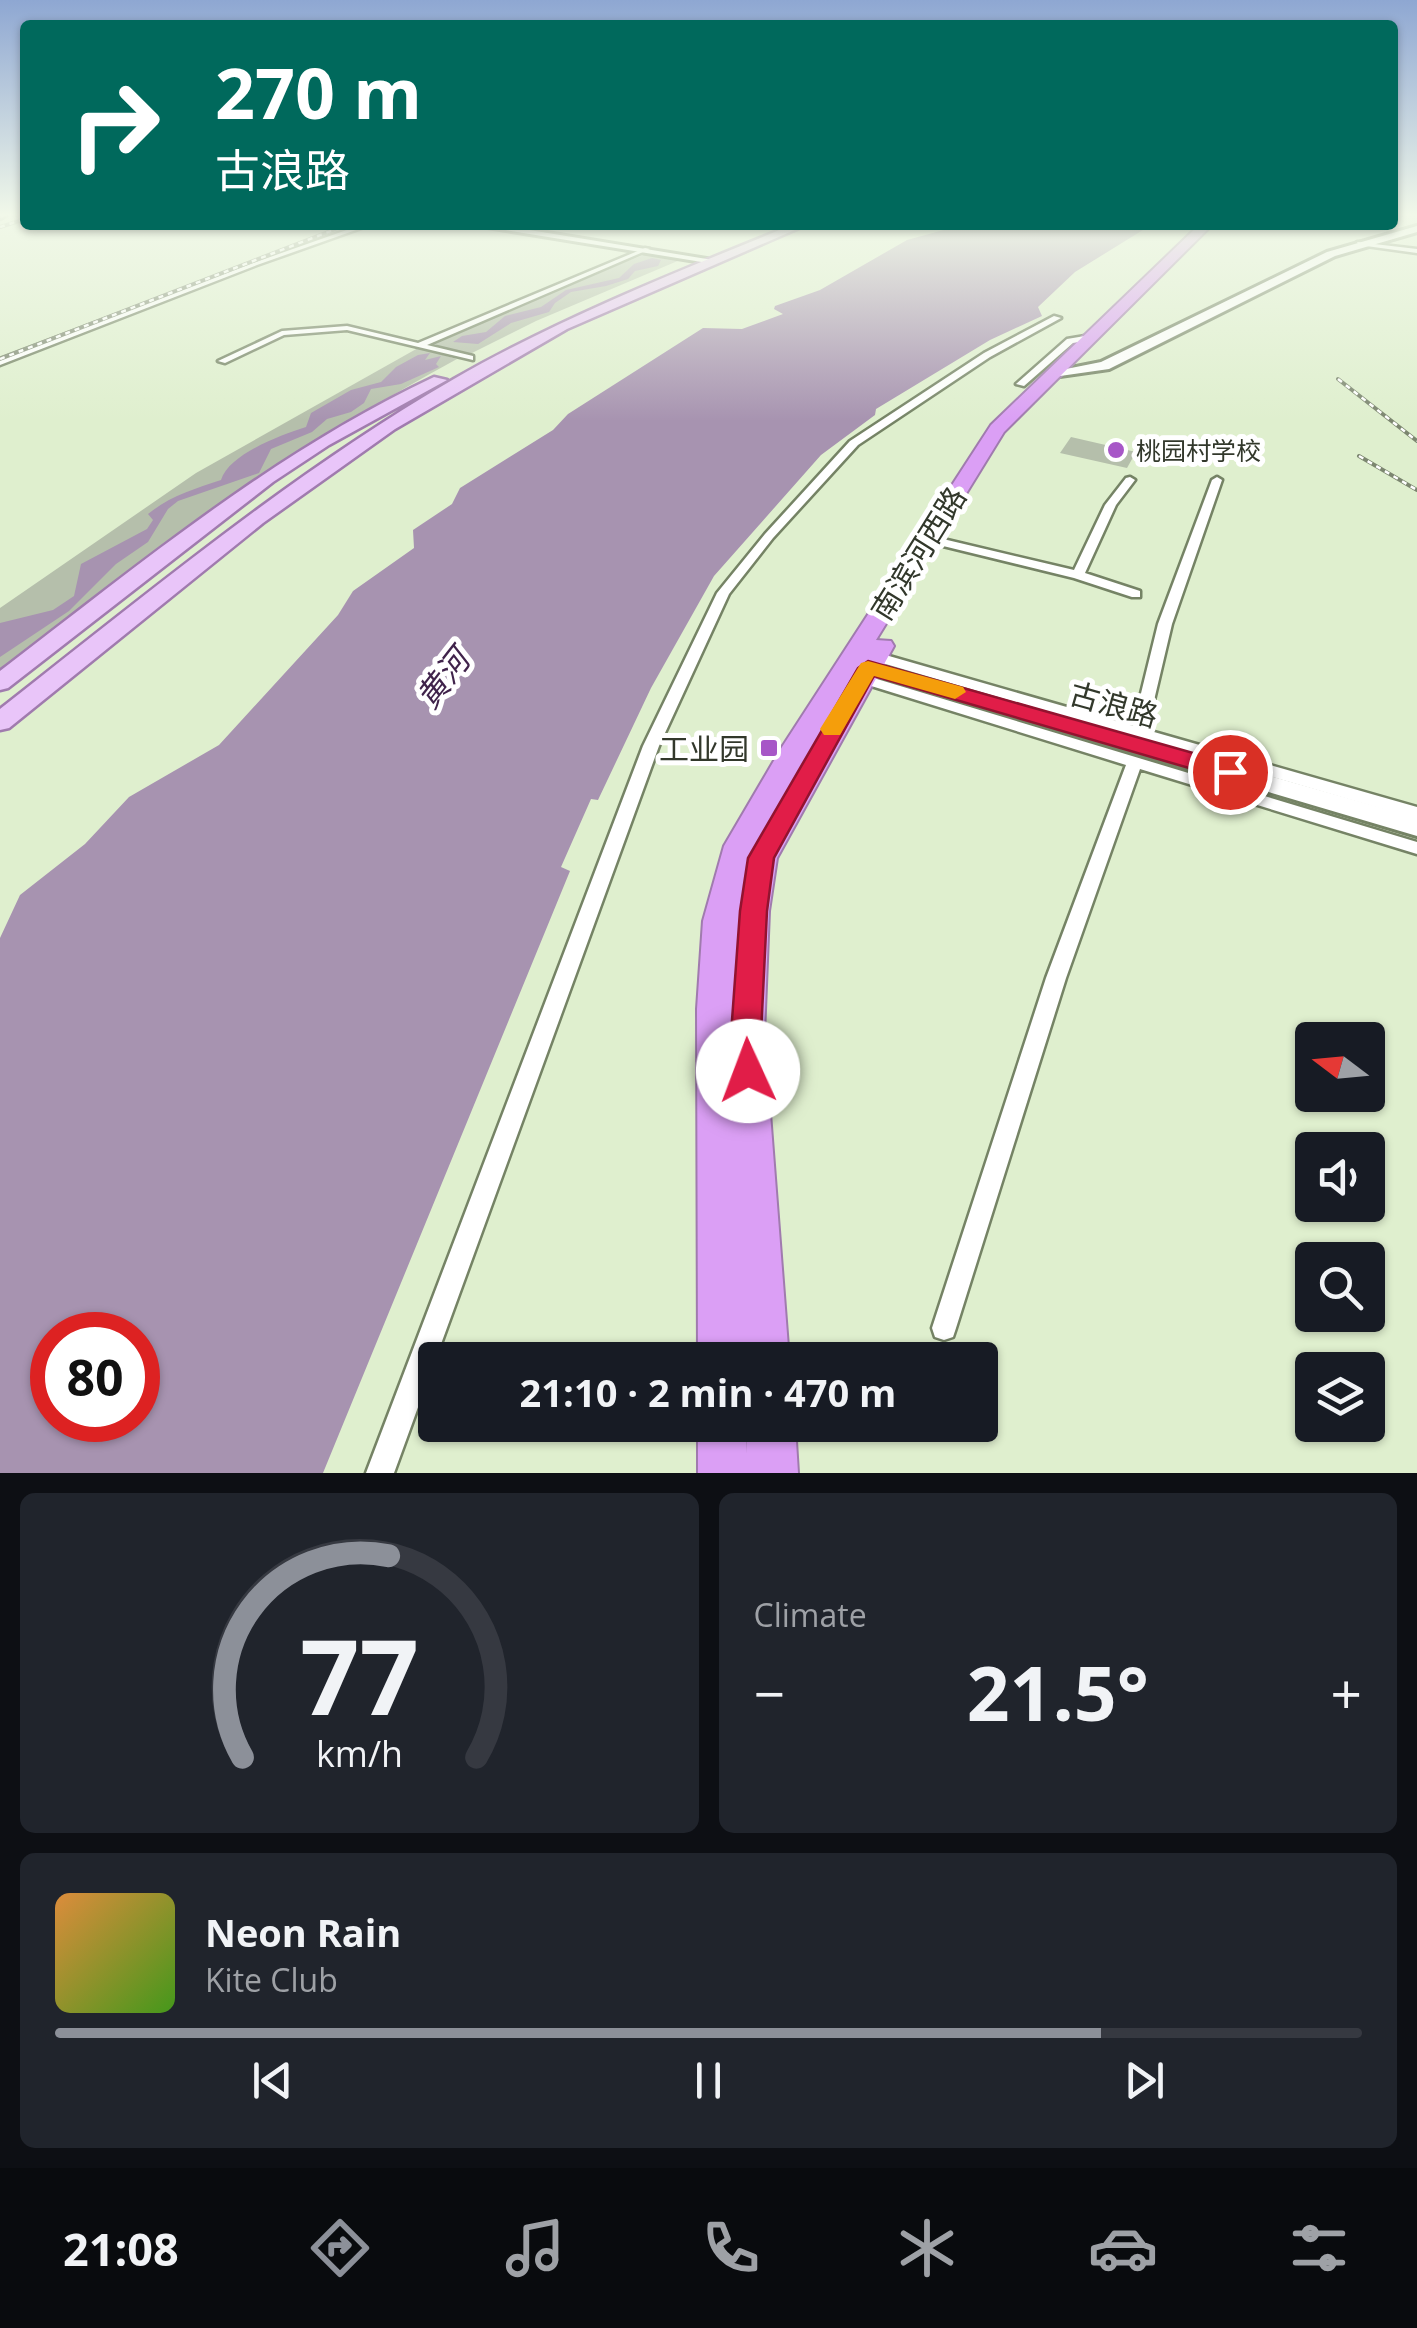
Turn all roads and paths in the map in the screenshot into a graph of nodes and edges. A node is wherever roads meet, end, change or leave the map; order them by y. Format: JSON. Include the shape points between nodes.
{"nodes":[{"id":1,"x":204,"y":284,"type":"edge"},
{"id":2,"x":566,"y":284,"type":"edge"},
{"id":3,"x":651,"y":284,"type":"edge"},
{"id":4,"x":657,"y":284,"type":"edge"},
{"id":5,"x":1146,"y":284,"type":"edge"},
{"id":6,"x":1155,"y":284,"type":"edge"},
{"id":7,"x":1271,"y":284,"type":"edge"},
{"id":8,"x":1056,"y":318,"type":"dead end"},
{"id":9,"x":1092,"y":337,"type":"junction"},
{"id":10,"x":420,"y":345,"type":"junction"},
{"id":11,"x":470,"y":358,"type":"dead end"},
{"id":12,"x":222,"y":361,"type":"dead end"},
{"id":13,"x":0,"y":362,"type":"edge"},
{"id":14,"x":494,"y":363,"type":"junction"},
{"id":15,"x":1060,"y":373,"type":"junction"},
{"id":16,"x":445,"y":378,"type":"junction"},
{"id":17,"x":1022,"y":384,"type":"dead end"},
{"id":18,"x":1130,"y":480,"type":"dead end"},
{"id":19,"x":1217,"y":480,"type":"dead end"},
{"id":20,"x":943,"y":544,"type":"junction"},
{"id":21,"x":1078,"y":576,"type":"junction"},
{"id":22,"x":1136,"y":594,"type":"dead end"},
{"id":23,"x":859,"y":665,"type":"junction"},
{"id":24,"x":0,"y":683,"type":"edge"},
{"id":25,"x":0,"y":703,"type":"edge"},
{"id":26,"x":0,"y":722,"type":"edge"},
{"id":27,"x":1138,"y":732,"type":"junction"},
{"id":28,"x":0,"y":743,"type":"edge"},
{"id":29,"x":1134,"y":764,"type":"junction"},
{"id":30,"x":1417,"y":813,"type":"edge"},
{"id":31,"x":1417,"y":827,"type":"edge"},
{"id":32,"x":1417,"y":848,"type":"edge"},
{"id":33,"x":944,"y":1328,"type":"dead end"},
{"id":34,"x":721,"y":1342,"type":"edge"},
{"id":35,"x":765,"y":1342,"type":"edge"},
{"id":36,"x":722,"y":1442,"type":"edge"},
{"id":37,"x":771,"y":1442,"type":"edge"},
{"id":38,"x":380,"y":1473,"type":"edge"},
{"id":39,"x":723,"y":1473,"type":"edge"},
{"id":40,"x":774,"y":1473,"type":"edge"}],
"edges":[{"from":1,"to":13,"type":"street"},
{"from":2,"to":10,"type":"street"},
{"from":3,"to":16,"type":"main road","via":[[516,340]]},
{"from":4,"to":14,"type":"main road"},
{"from":5,"to":9,"type":"highway","name":"南滨河西路"},
{"from":6,"to":15,"type":"highway","name":"南滨河西路"},
{"from":7,"to":15,"type":"street","via":[[1104,366]]},
{"from":8,"to":38,"type":"street","via":[[987,354],[854,443],[724,593],[652,746]]},
{"from":9,"to":15,"type":"highway","name":"南滨河西路"},
{"from":9,"to":17,"type":"street","via":[[1070,340]]},
{"from":10,"to":11,"type":"street"},
{"from":10,"to":12,"type":"street","via":[[356,329],[293,330]]},
{"from":14,"to":26,"type":"main road","via":[[331,462]]},
{"from":14,"to":28,"type":"main road","via":[[333,474]]},
{"from":15,"to":20,"type":"highway","name":"南滨河西路","via":[[1011,433]]},
{"from":15,"to":23,"type":"highway","name":"南滨河西路","via":[[997,430]]},
{"from":16,"to":24,"type":"main road","via":[[304,455]]},
{"from":16,"to":25,"type":"main road","via":[[312,461]]},
{"from":18,"to":21,"type":"street"},
{"from":19,"to":27,"type":"street","via":[[1165,624]]},
{"from":20,"to":21,"type":"street"},
{"from":20,"to":23,"type":"highway","name":"南滨河西路"},
{"from":21,"to":22,"type":"street"},
{"from":23,"to":27,"type":"street"},
{"from":23,"to":29,"type":"street"},
{"from":23,"to":31,"type":"street","name":"古浪路"},
{"from":23,"to":34,"type":"highway","name":"南滨河西路","via":[[739,846],[720,920],[715,1009]]},
{"from":23,"to":35,"type":"highway","name":"南滨河西路","via":[[761,858],[753,911],[746,1034]]},
{"from":27,"to":30,"type":"street"},
{"from":29,"to":32,"type":"street"},
{"from":29,"to":33,"type":"street","via":[[1056,978]]},
{"from":36,"to":39,"type":"highway"},
{"from":37,"to":40,"type":"highway"}]}
